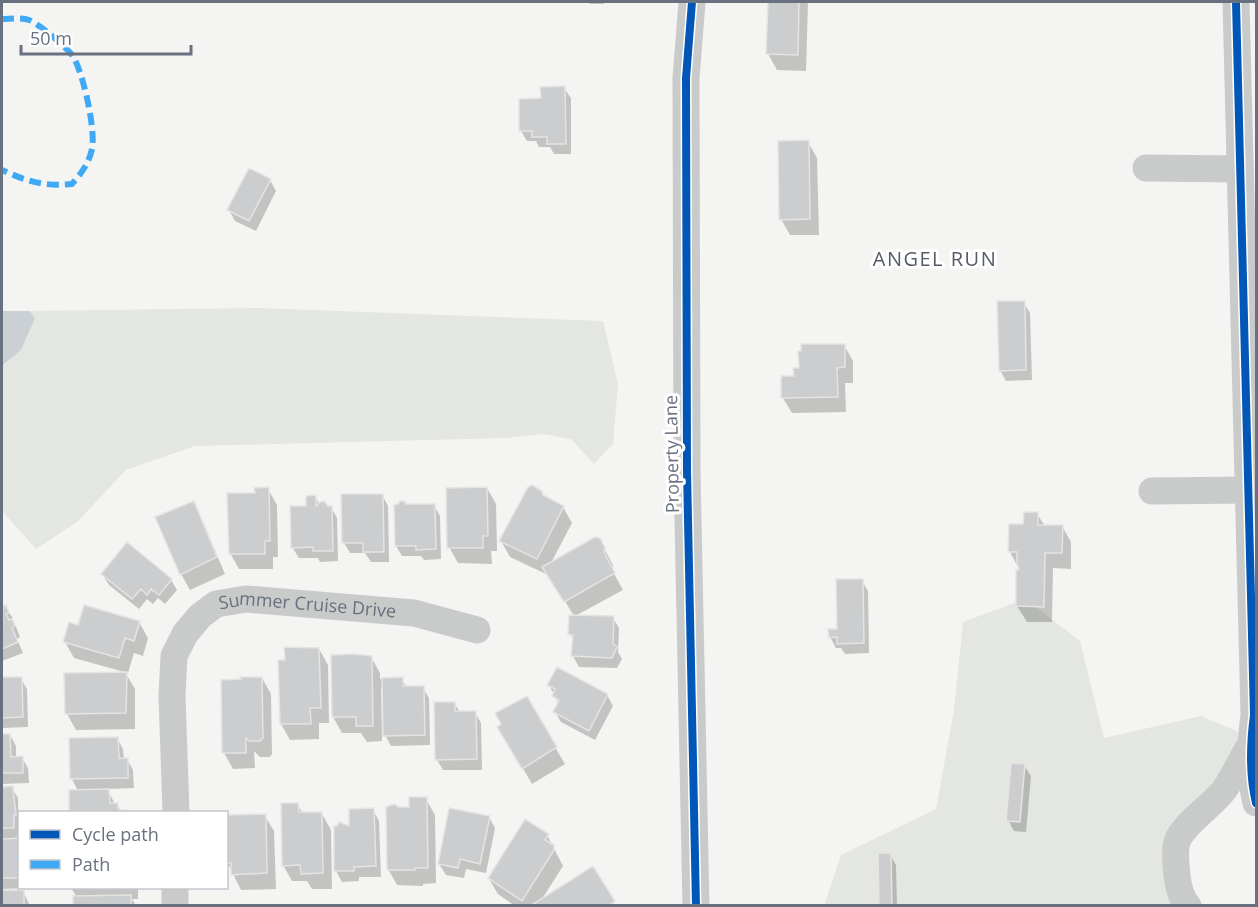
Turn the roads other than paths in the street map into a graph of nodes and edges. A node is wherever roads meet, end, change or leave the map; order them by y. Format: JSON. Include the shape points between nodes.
{"nodes":[{"id":1,"x":692,"y":2,"type":"edge"},
{"id":2,"x":1236,"y":2,"type":"edge"},
{"id":3,"x":1146,"y":168,"type":"dead end"},
{"id":4,"x":1240,"y":169,"type":"junction"},
{"id":5,"x":1248,"y":490,"type":"junction"},
{"id":6,"x":1152,"y":491,"type":"dead end"},
{"id":7,"x":477,"y":630,"type":"dead end"},
{"id":8,"x":1250,"y":744,"type":"junction"},
{"id":9,"x":1257,"y":803,"type":"edge"},
{"id":10,"x":176,"y":811,"type":"edge"},
{"id":11,"x":176,"y":889,"type":"edge"},
{"id":12,"x":175,"y":906,"type":"edge"},
{"id":13,"x":696,"y":906,"type":"edge"},
{"id":14,"x":1188,"y":906,"type":"edge"}],
"edges":[{"from":1,"to":13,"type":"street","name":"Property Lane","via":[[686,78],[687,471]]},
{"from":2,"to":4,"type":"street"},
{"from":3,"to":4,"type":"street"},
{"from":4,"to":5,"type":"street"},
{"from":5,"to":6,"type":"street"},
{"from":5,"to":8,"type":"street","via":[[1254,715]]},
{"from":7,"to":10,"type":"street","name":"Summer Cruise Drive","via":[[414,613],[246,600],[216,604],[185,634],[174,656]]},
{"from":8,"to":9,"type":"street","via":[[1251,783]]},
{"from":8,"to":14,"type":"street","via":[[1224,789],[1177,841],[1178,883]]},
{"from":11,"to":12,"type":"street"}]}
